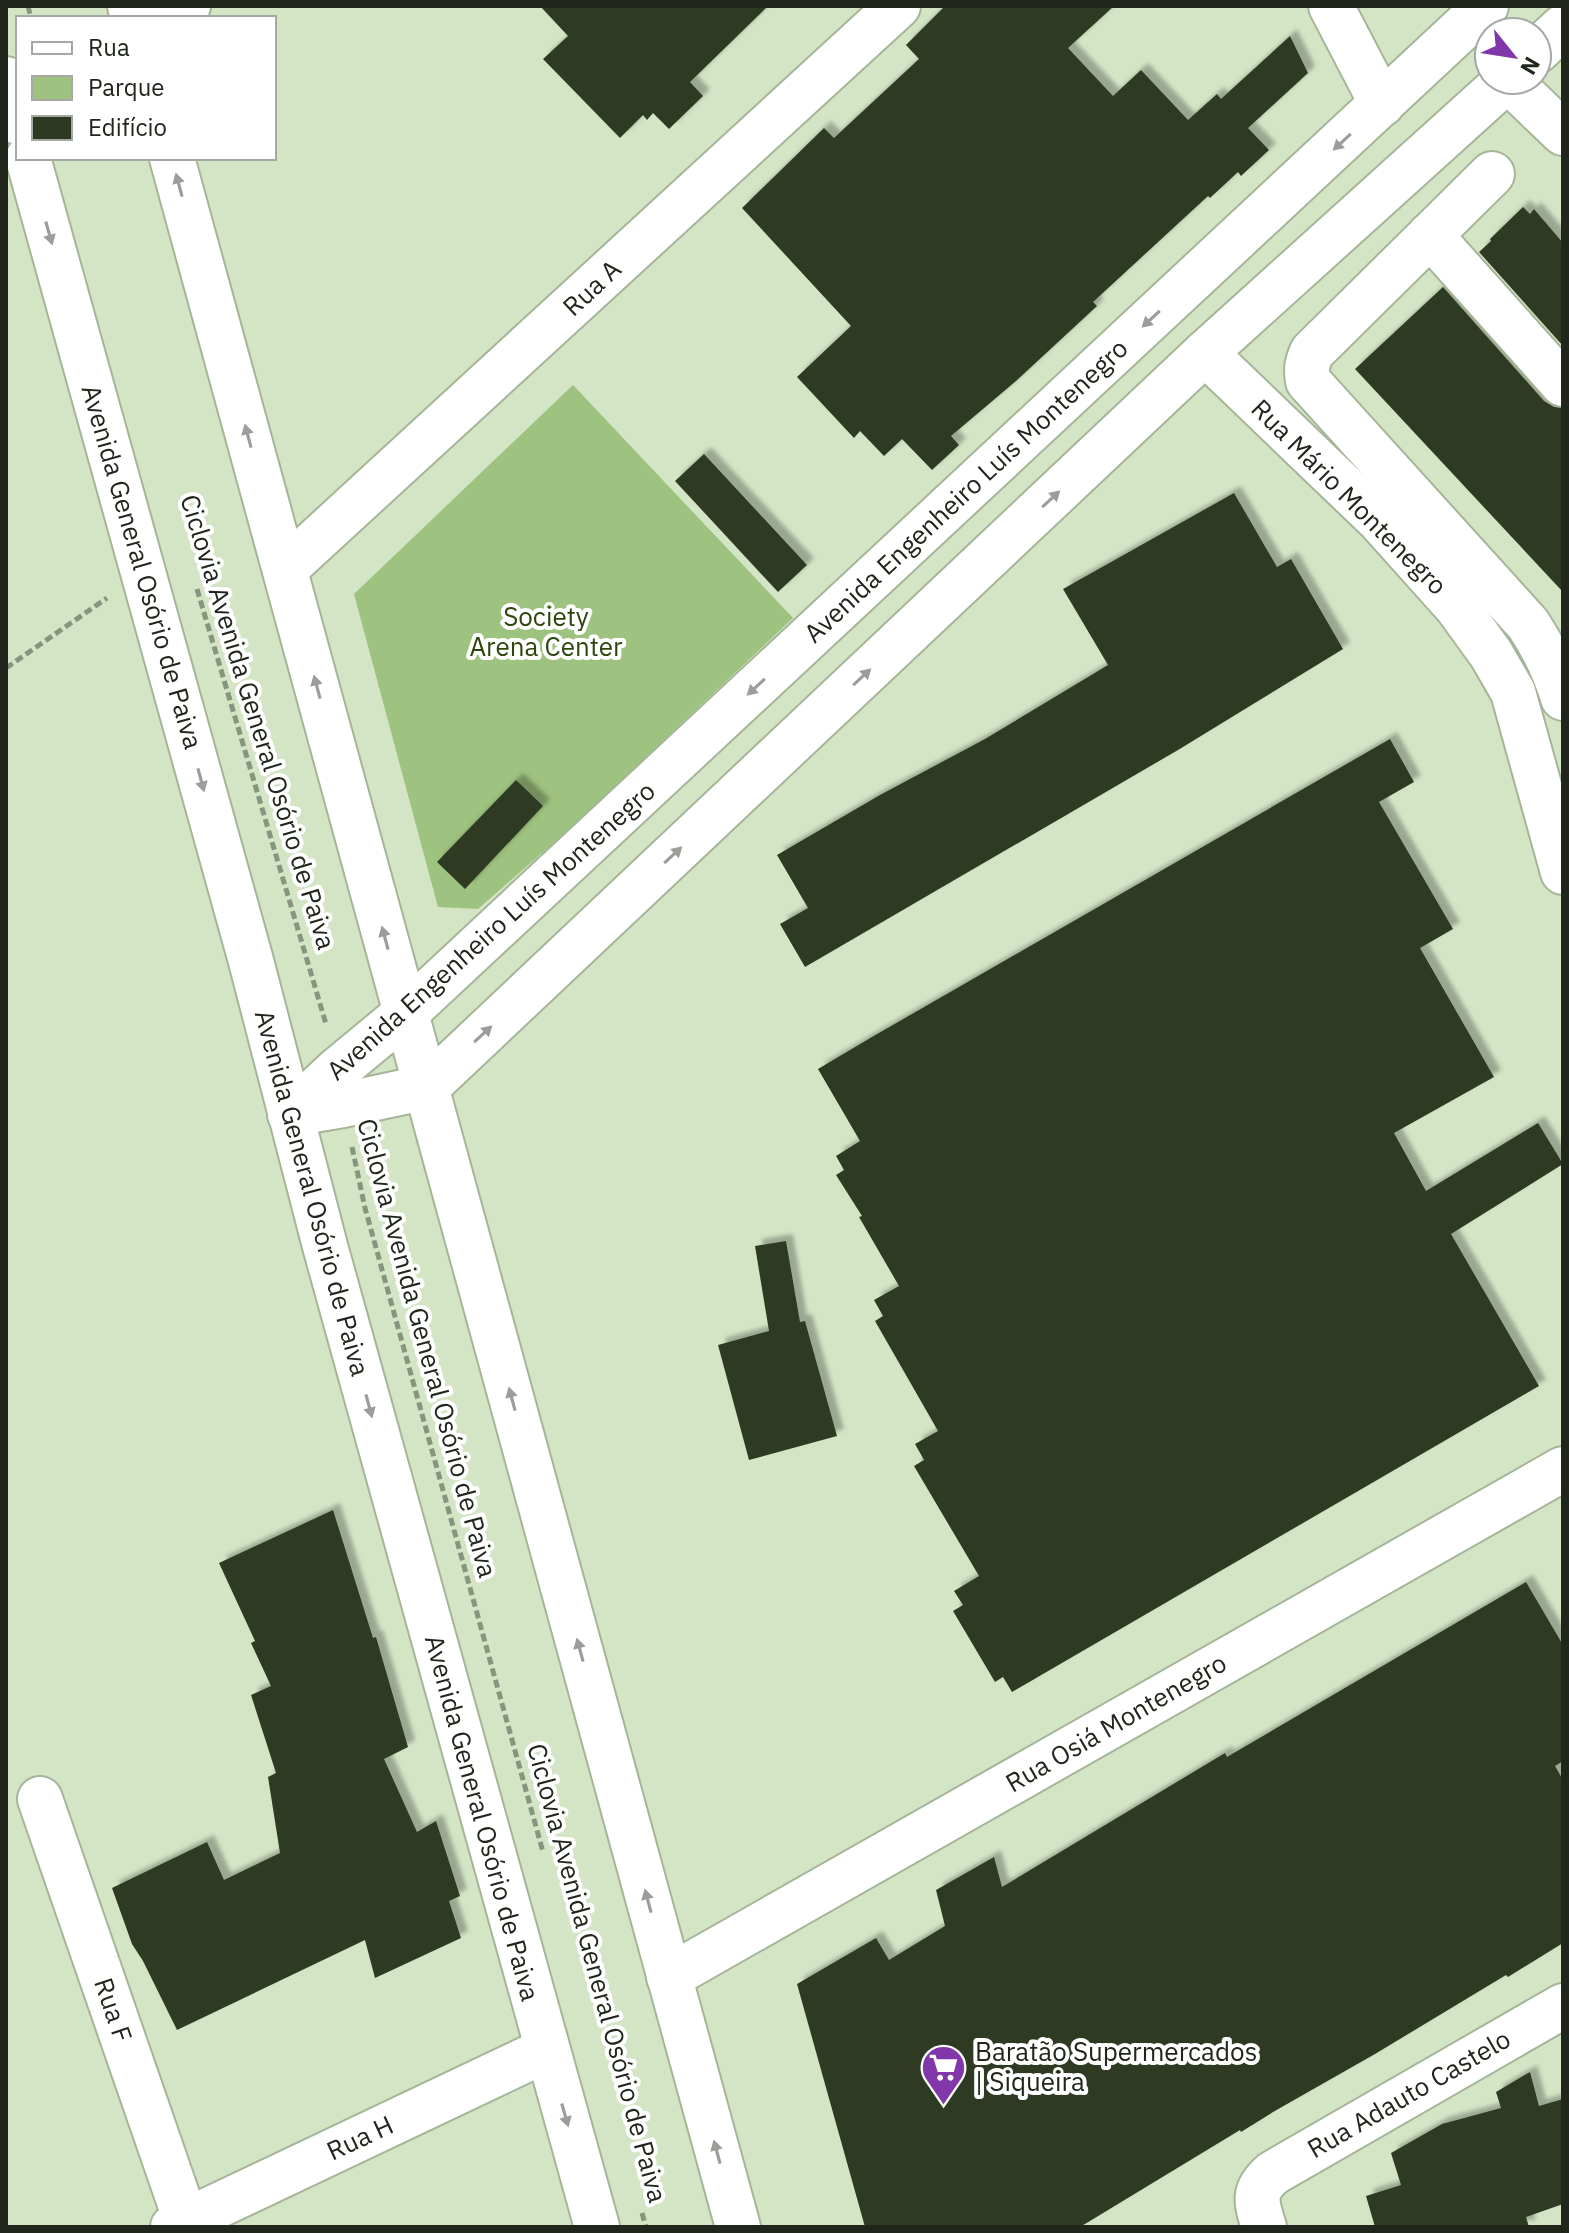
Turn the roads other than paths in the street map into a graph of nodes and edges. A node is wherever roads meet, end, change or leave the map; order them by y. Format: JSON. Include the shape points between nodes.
{"nodes":[{"id":1,"x":898,"y":6,"type":"edge"},
{"id":2,"x":1331,"y":6,"type":"edge"},
{"id":3,"x":1473,"y":37,"type":"edge"},
{"id":4,"x":6,"y":79,"type":"edge"},
{"id":5,"x":1489,"y":96,"type":"edge"},
{"id":6,"x":1524,"y":96,"type":"edge"},
{"id":7,"x":1382,"y":104,"type":"junction"},
{"id":8,"x":16,"y":115,"type":"edge"},
{"id":9,"x":1563,"y":133,"type":"edge"},
{"id":10,"x":29,"y":160,"type":"edge"},
{"id":11,"x":173,"y":160,"type":"edge"},
{"id":12,"x":1492,"y":174,"type":"dead end"},
{"id":13,"x":1430,"y":235,"type":"junction"},
{"id":14,"x":1205,"y":353,"type":"junction"},
{"id":15,"x":1563,"y":384,"type":"edge"},
{"id":16,"x":285,"y":569,"type":"junction"},
{"id":17,"x":1554,"y":647,"type":"edge"},
{"id":18,"x":1563,"y":698,"type":"edge"},
{"id":19,"x":1563,"y":872,"type":"edge"},
{"id":20,"x":406,"y":1013,"type":"junction"},
{"id":21,"x":427,"y":1087,"type":"junction"},
{"id":22,"x":340,"y":1088,"type":"junction"},
{"id":23,"x":290,"y":1114,"type":"junction"},
{"id":24,"x":1563,"y":1469,"type":"edge"},
{"id":25,"x":40,"y":1799,"type":"dead end"},
{"id":26,"x":669,"y":1977,"type":"junction"},
{"id":27,"x":1563,"y":2006,"type":"edge"},
{"id":28,"x":546,"y":2050,"type":"junction"},
{"id":29,"x":1262,"y":2207,"type":"edge"},
{"id":30,"x":179,"y":2224,"type":"edge"},
{"id":31,"x":597,"y":2227,"type":"edge"},
{"id":32,"x":738,"y":2227,"type":"edge"}],
"edges":[{"from":1,"to":16,"type":"street","name":"Rua A"},
{"from":2,"to":7,"type":"street"},
{"from":3,"to":7,"type":"street","name":"Avenida Engenheiro Luís Montenegro"},
{"from":4,"to":8,"type":"street"},
{"from":5,"to":14,"type":"street"},
{"from":6,"to":9,"type":"street"},
{"from":7,"to":20,"type":"street","name":"Avenida Engenheiro Luís Montenegro","one_way":true},
{"from":10,"to":23,"type":"street","name":"Avenida General Osório de Paiva","one_way":true},
{"from":16,"to":11,"type":"street","one_way":true},
{"from":12,"to":13,"type":"street"},
{"from":13,"to":15,"type":"street"},
{"from":13,"to":17,"type":"street","via":[[1312,352],[1308,381]]},
{"from":14,"to":19,"type":"street","name":"Rua Mário Montenegro","via":[[1380,521],[1457,607],[1491,654],[1513,692]]},
{"from":21,"to":14,"type":"street","one_way":true},
{"from":20,"to":16,"type":"street","one_way":true},
{"from":17,"to":18,"type":"street"},
{"from":20,"to":21,"type":"street"},
{"from":20,"to":22,"type":"street","name":"Avenida Engenheiro Luís Montenegro"},
{"from":21,"to":22,"type":"street","name":"Avenida Engenheiro Luís Montenegro"},
{"from":26,"to":21,"type":"street","one_way":true},
{"from":22,"to":23,"type":"street","name":"Avenida Engenheiro Luís Montenegro"},
{"from":23,"to":28,"type":"street","name":"Avenida General Osório de Paiva","one_way":true},
{"from":24,"to":26,"type":"street","name":"Rua Osiá Montenegro"},
{"from":25,"to":30,"type":"street","name":"Rua F"},
{"from":32,"to":26,"type":"street","one_way":true},
{"from":27,"to":29,"type":"street","name":"Rua Adauto Castelo","via":[[1273,2173]]},
{"from":28,"to":30,"type":"street","name":"Rua H"},
{"from":28,"to":31,"type":"street","name":"Avenida General Osório de Paiva","one_way":true}]}
